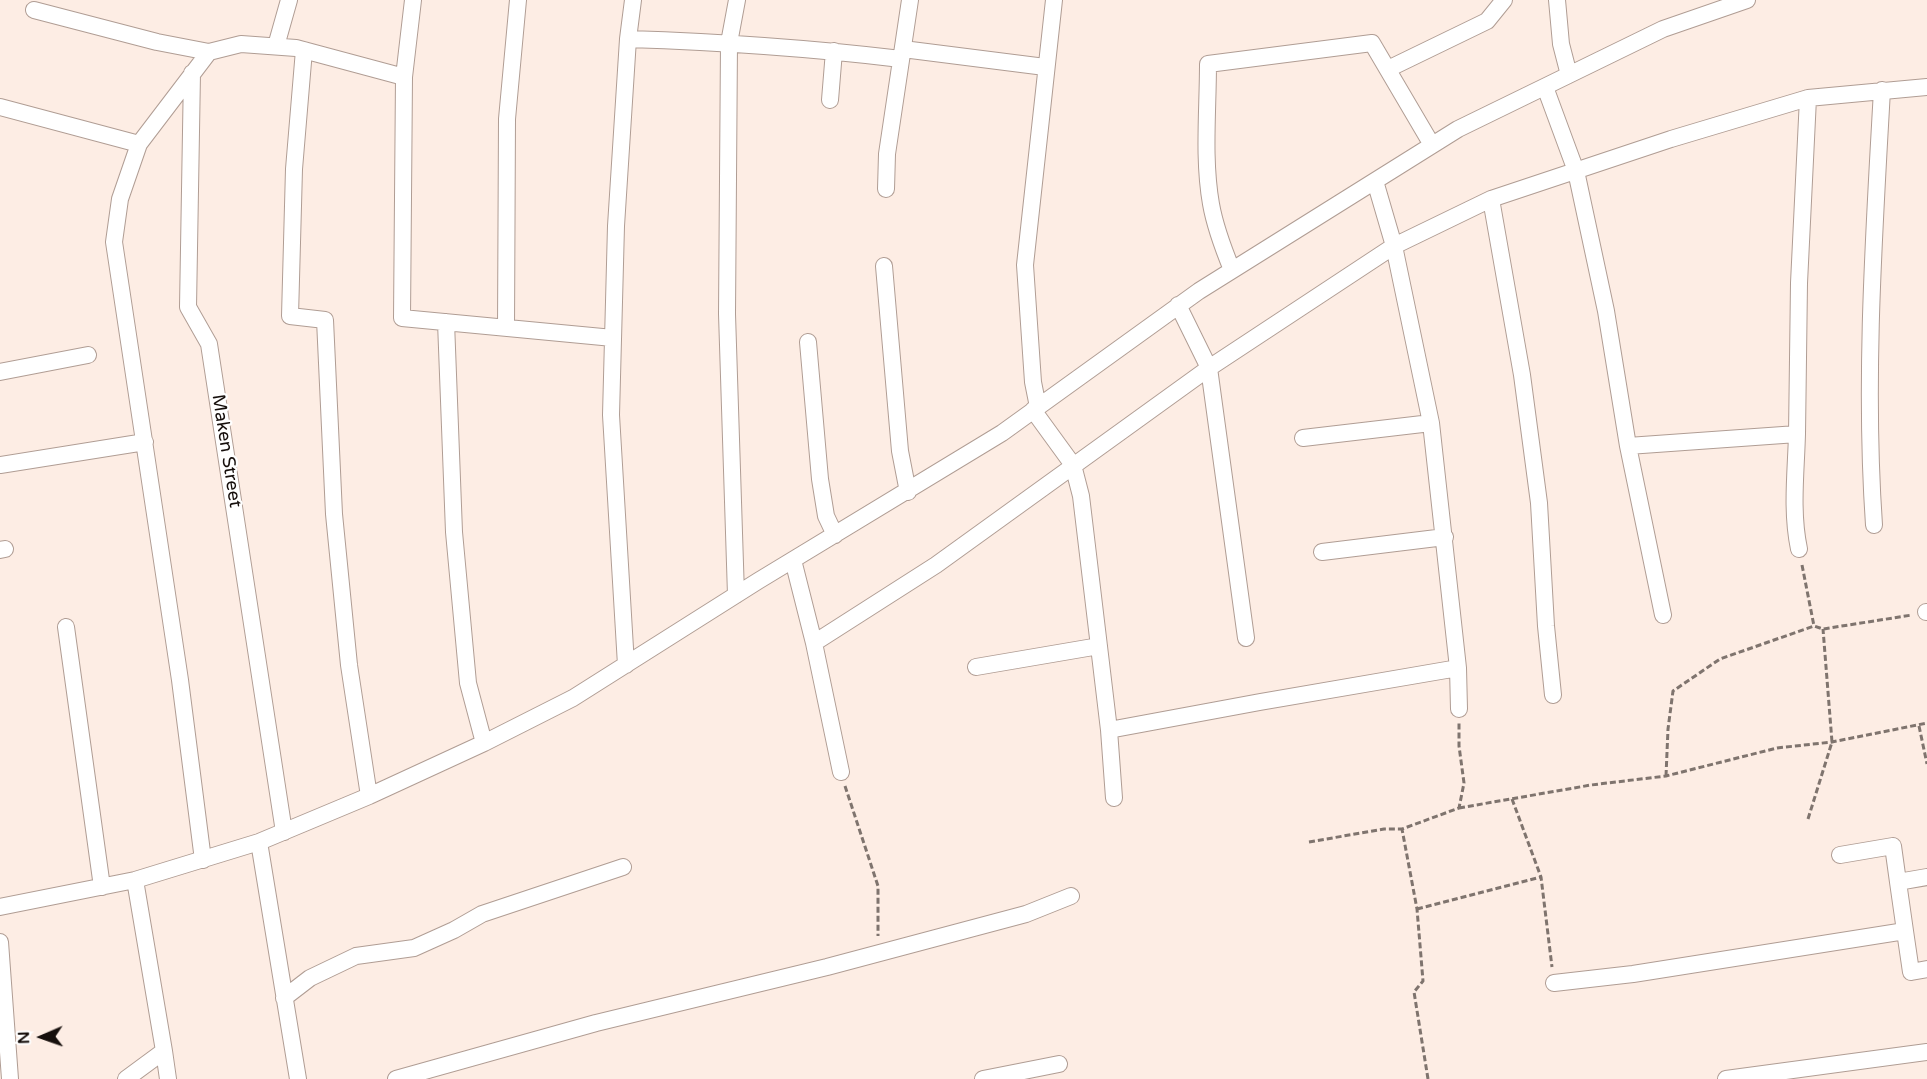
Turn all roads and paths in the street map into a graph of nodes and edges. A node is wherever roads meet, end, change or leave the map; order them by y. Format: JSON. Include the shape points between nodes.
{"nodes":[{"id":1,"x":289,"y":0,"type":"edge"},
{"id":2,"x":413,"y":0,"type":"edge"},
{"id":3,"x":518,"y":0,"type":"edge"},
{"id":4,"x":633,"y":0,"type":"edge"},
{"id":5,"x":737,"y":0,"type":"edge"},
{"id":6,"x":910,"y":0,"type":"edge"},
{"id":7,"x":1054,"y":0,"type":"edge"},
{"id":8,"x":1504,"y":0,"type":"edge"},
{"id":9,"x":1557,"y":0,"type":"edge"},
{"id":10,"x":1747,"y":0,"type":"edge"},
{"id":11,"x":34,"y":10,"type":"dead end"},
{"id":12,"x":628,"y":39,"type":"junction"},
{"id":13,"x":729,"y":43,"type":"junction"},
{"id":14,"x":276,"y":46,"type":"junction"},
{"id":15,"x":304,"y":50,"type":"junction"},
{"id":16,"x":834,"y":51,"type":"junction"},
{"id":17,"x":209,"y":52,"type":"junction"},
{"id":18,"x":902,"y":54,"type":"junction"},
{"id":19,"x":1045,"y":67,"type":"junction"},
{"id":20,"x":1388,"y":69,"type":"junction"},
{"id":21,"x":192,"y":74,"type":"junction"},
{"id":22,"x":1569,"y":75,"type":"junction"},
{"id":23,"x":404,"y":77,"type":"junction"},
{"id":24,"x":1545,"y":87,"type":"junction"},
{"id":25,"x":1927,"y":87,"type":"edge"},
{"id":26,"x":1882,"y":90,"type":"junction"},
{"id":27,"x":1808,"y":98,"type":"junction"},
{"id":28,"x":830,"y":100,"type":"dead end"},
{"id":29,"x":0,"y":107,"type":"edge"},
{"id":30,"x":139,"y":144,"type":"junction"},
{"id":31,"x":1432,"y":145,"type":"junction"},
{"id":32,"x":1576,"y":171,"type":"junction"},
{"id":33,"x":1375,"y":181,"type":"junction"},
{"id":34,"x":886,"y":189,"type":"dead end"},
{"id":35,"x":1491,"y":199,"type":"junction"},
{"id":36,"x":1394,"y":246,"type":"junction"},
{"id":37,"x":884,"y":266,"type":"dead end"},
{"id":38,"x":1232,"y":270,"type":"junction"},
{"id":39,"x":1178,"y":306,"type":"junction"},
{"id":40,"x":446,"y":322,"type":"junction"},
{"id":41,"x":506,"y":328,"type":"junction"},
{"id":42,"x":613,"y":338,"type":"junction"},
{"id":43,"x":808,"y":342,"type":"dead end"},
{"id":44,"x":88,"y":355,"type":"dead end"},
{"id":45,"x":1209,"y":369,"type":"junction"},
{"id":46,"x":0,"y":372,"type":"edge"},
{"id":47,"x":1036,"y":408,"type":"junction"},
{"id":48,"x":1431,"y":423,"type":"junction"},
{"id":49,"x":1797,"y":434,"type":"junction"},
{"id":50,"x":1303,"y":438,"type":"dead end"},
{"id":51,"x":145,"y":442,"type":"junction"},
{"id":52,"x":1628,"y":446,"type":"junction"},
{"id":53,"x":0,"y":465,"type":"edge"},
{"id":54,"x":1073,"y":465,"type":"junction"},
{"id":55,"x":908,"y":492,"type":"junction"},
{"id":56,"x":1874,"y":525,"type":"dead end"},
{"id":57,"x":835,"y":535,"type":"junction"},
{"id":58,"x":1445,"y":537,"type":"junction"},
{"id":59,"x":1799,"y":549,"type":"joint"},
{"id":60,"x":1322,"y":552,"type":"dead end"},
{"id":61,"x":793,"y":560,"type":"junction"},
{"id":62,"x":736,"y":595,"type":"junction"},
{"id":63,"x":1926,"y":612,"type":"edge"},
{"id":64,"x":1663,"y":615,"type":"dead end"},
{"id":65,"x":1814,"y":626,"type":"junction"},
{"id":66,"x":66,"y":627,"type":"dead end"},
{"id":67,"x":1823,"y":629,"type":"junction"},
{"id":68,"x":1246,"y":638,"type":"dead end"},
{"id":69,"x":814,"y":643,"type":"junction"},
{"id":70,"x":1099,"y":646,"type":"junction"},
{"id":71,"x":626,"y":665,"type":"junction"},
{"id":72,"x":976,"y":667,"type":"dead end"},
{"id":73,"x":1458,"y":668,"type":"junction"},
{"id":74,"x":1553,"y":695,"type":"dead end"},
{"id":75,"x":1460,"y":709,"type":"joint"},
{"id":76,"x":1927,"y":723,"type":"edge"},
{"id":77,"x":1919,"y":726,"type":"junction"},
{"id":78,"x":1109,"y":730,"type":"junction"},
{"id":79,"x":1832,"y":742,"type":"junction"},
{"id":80,"x":484,"y":743,"type":"junction"},
{"id":81,"x":1927,"y":764,"type":"edge"},
{"id":82,"x":841,"y":772,"type":"joint"},
{"id":83,"x":1666,"y":776,"type":"junction"},
{"id":84,"x":369,"y":796,"type":"junction"},
{"id":85,"x":1114,"y":798,"type":"dead end"},
{"id":86,"x":1512,"y":800,"type":"junction"},
{"id":87,"x":1459,"y":808,"type":"junction"},
{"id":88,"x":1808,"y":819,"type":"dead end"},
{"id":89,"x":1402,"y":829,"type":"junction"},
{"id":90,"x":284,"y":832,"type":"junction"},
{"id":91,"x":259,"y":842,"type":"junction"},
{"id":92,"x":1309,"y":842,"type":"dead end"},
{"id":93,"x":1840,"y":855,"type":"dead end"},
{"id":94,"x":203,"y":861,"type":"junction"},
{"id":95,"x":623,"y":867,"type":"dead end"},
{"id":96,"x":1541,"y":877,"type":"junction"},
{"id":97,"x":1927,"y":877,"type":"edge"},
{"id":98,"x":135,"y":880,"type":"junction"},
{"id":99,"x":1898,"y":882,"type":"junction"},
{"id":100,"x":102,"y":887,"type":"junction"},
{"id":101,"x":1071,"y":896,"type":"dead end"},
{"id":102,"x":0,"y":907,"type":"edge"},
{"id":103,"x":1417,"y":909,"type":"junction"},
{"id":104,"x":1905,"y":932,"type":"junction"},
{"id":105,"x":0,"y":942,"type":"edge"},
{"id":106,"x":878,"y":953,"type":"junction"},
{"id":107,"x":1927,"y":969,"type":"edge"},
{"id":108,"x":1554,"y":983,"type":"joint"},
{"id":109,"x":284,"y":998,"type":"junction"},
{"id":110,"x":164,"y":1051,"type":"junction"},
{"id":111,"x":1927,"y":1052,"type":"edge"},
{"id":112,"x":1059,"y":1064,"type":"dead end"},
{"id":113,"x":10,"y":1079,"type":"edge"},
{"id":114,"x":126,"y":1079,"type":"edge"},
{"id":115,"x":168,"y":1079,"type":"edge"},
{"id":116,"x":298,"y":1079,"type":"edge"},
{"id":117,"x":396,"y":1079,"type":"edge"},
{"id":118,"x":982,"y":1079,"type":"edge"},
{"id":119,"x":1428,"y":1079,"type":"edge"},
{"id":120,"x":1726,"y":1079,"type":"edge"}],
"edges":[{"from":1,"to":14,"type":"street"},
{"from":2,"to":23,"type":"street"},
{"from":3,"to":41,"type":"street","via":[[507,119]]},
{"from":4,"to":12,"type":"street"},
{"from":5,"to":13,"type":"street"},
{"from":6,"to":18,"type":"street"},
{"from":7,"to":19,"type":"street"},
{"from":8,"to":20,"type":"street","via":[[1487,21]]},
{"from":9,"to":22,"type":"street","via":[[1561,44]]},
{"from":10,"to":22,"type":"street","via":[[1663,30]]},
{"from":11,"to":17,"type":"street"},
{"from":12,"to":13,"type":"street"},
{"from":12,"to":42,"type":"street"},
{"from":13,"to":16,"type":"street"},
{"from":13,"to":62,"type":"street","via":[[727,314]]},
{"from":14,"to":15,"type":"street"},
{"from":14,"to":17,"type":"street","via":[[241,44]]},
{"from":15,"to":23,"type":"street"},
{"from":15,"to":84,"type":"street","via":[[294,170],[290,316],[325,320],[334,513],[349,665]]},
{"from":16,"to":18,"type":"street"},
{"from":16,"to":28,"type":"street"},
{"from":17,"to":21,"type":"street"},
{"from":18,"to":19,"type":"street"},
{"from":18,"to":34,"type":"street","via":[[887,154]]},
{"from":19,"to":47,"type":"street","via":[[1025,265]]},
{"from":20,"to":31,"type":"street"},
{"from":20,"to":38,"type":"street","via":[[1372,43],[1208,64],[1211,203]]},
{"from":21,"to":30,"type":"street"},
{"from":21,"to":90,"type":"street","name":"Maken Street","via":[[188,307],[209,344]]},
{"from":22,"to":24,"type":"street"},
{"from":23,"to":40,"type":"street","via":[[402,318]]},
{"from":24,"to":31,"type":"street"},
{"from":24,"to":32,"type":"street"},
{"from":25,"to":26,"type":"street"},
{"from":26,"to":27,"type":"street"},
{"from":26,"to":56,"type":"street","via":[[1874,234],[1870,448]]},
{"from":27,"to":32,"type":"street"},
{"from":27,"to":49,"type":"street"},
{"from":29,"to":30,"type":"street"},
{"from":30,"to":51,"type":"street","via":[[120,199],[114,242]]},
{"from":31,"to":33,"type":"street"},
{"from":32,"to":35,"type":"street"},
{"from":32,"to":52,"type":"street","via":[[1606,310]]},
{"from":33,"to":36,"type":"street"},
{"from":33,"to":38,"type":"street"},
{"from":35,"to":36,"type":"street"},
{"from":35,"to":74,"type":"street","via":[[1522,375],[1539,503]]},
{"from":36,"to":45,"type":"street"},
{"from":36,"to":48,"type":"street"},
{"from":37,"to":55,"type":"street","via":[[900,451]]},
{"from":38,"to":39,"type":"street"},
{"from":39,"to":45,"type":"street"},
{"from":39,"to":47,"type":"street"},
{"from":40,"to":41,"type":"street"},
{"from":40,"to":80,"type":"street","via":[[454,532],[468,683]]},
{"from":41,"to":42,"type":"street"},
{"from":42,"to":71,"type":"street","via":[[611,415]]},
{"from":43,"to":57,"type":"street","via":[[820,479],[826,516]]},
{"from":44,"to":46,"type":"street"},
{"from":45,"to":54,"type":"street"},
{"from":45,"to":68,"type":"street"},
{"from":47,"to":54,"type":"street"},
{"from":47,"to":55,"type":"street"},
{"from":48,"to":50,"type":"street"},
{"from":48,"to":58,"type":"street"},
{"from":49,"to":52,"type":"street"},
{"from":49,"to":59,"type":"street","via":[[1794,505]]},
{"from":51,"to":53,"type":"street"},
{"from":51,"to":94,"type":"street"},
{"from":52,"to":64,"type":"street"},
{"from":54,"to":69,"type":"street","via":[[936,565]]},
{"from":54,"to":70,"type":"street","via":[[1081,496]]},
{"from":55,"to":57,"type":"street"},
{"from":57,"to":61,"type":"street"},
{"from":58,"to":60,"type":"street"},
{"from":58,"to":73,"type":"street"},
{"from":59,"to":65,"type":"path"},
{"from":61,"to":62,"type":"street"},
{"from":61,"to":69,"type":"street"},
{"from":62,"to":71,"type":"street"},
{"from":63,"to":67,"type":"path"},
{"from":65,"to":67,"type":"path"},
{"from":65,"to":83,"type":"path","via":[[1720,659],[1672,691]]},
{"from":66,"to":100,"type":"street"},
{"from":67,"to":79,"type":"path"},
{"from":69,"to":82,"type":"street"},
{"from":70,"to":72,"type":"street"},
{"from":70,"to":78,"type":"street"},
{"from":71,"to":80,"type":"street","via":[[573,698]]},
{"from":73,"to":75,"type":"street"},
{"from":73,"to":78,"type":"street"},
{"from":75,"to":87,"type":"path","via":[[1464,783]]},
{"from":76,"to":77,"type":"path"},
{"from":77,"to":79,"type":"path"},
{"from":77,"to":81,"type":"path"},
{"from":78,"to":85,"type":"street"},
{"from":79,"to":83,"type":"path","via":[[1777,748]]},
{"from":79,"to":88,"type":"path"},
{"from":80,"to":84,"type":"street"},
{"from":82,"to":106,"type":"path","via":[[878,886]]},
{"from":83,"to":86,"type":"path"},
{"from":84,"to":90,"type":"street"},
{"from":86,"to":87,"type":"path"},
{"from":86,"to":96,"type":"path"},
{"from":87,"to":89,"type":"path"},
{"from":89,"to":92,"type":"path"},
{"from":89,"to":103,"type":"path"},
{"from":90,"to":91,"type":"street"},
{"from":91,"to":94,"type":"street"},
{"from":91,"to":109,"type":"street"},
{"from":93,"to":99,"type":"street","via":[[1893,846]]},
{"from":94,"to":98,"type":"street"},
{"from":95,"to":109,"type":"street","via":[[482,914],[414,948],[356,956],[310,978]]},
{"from":96,"to":103,"type":"path"},
{"from":96,"to":108,"type":"path"},
{"from":97,"to":99,"type":"street"},
{"from":98,"to":100,"type":"street"},
{"from":98,"to":110,"type":"street"},
{"from":99,"to":104,"type":"street"},
{"from":100,"to":102,"type":"street"},
{"from":101,"to":106,"type":"street","via":[[1026,914]]},
{"from":103,"to":119,"type":"path","via":[[1423,981],[1414,992]]},
{"from":104,"to":107,"type":"street","via":[[1911,972]]},
{"from":104,"to":108,"type":"street"},
{"from":105,"to":113,"type":"street"},
{"from":106,"to":117,"type":"street","via":[[596,1023]]},
{"from":109,"to":116,"type":"street"},
{"from":110,"to":114,"type":"street"},
{"from":110,"to":115,"type":"street"},
{"from":111,"to":120,"type":"street"},
{"from":112,"to":118,"type":"street"}]}
